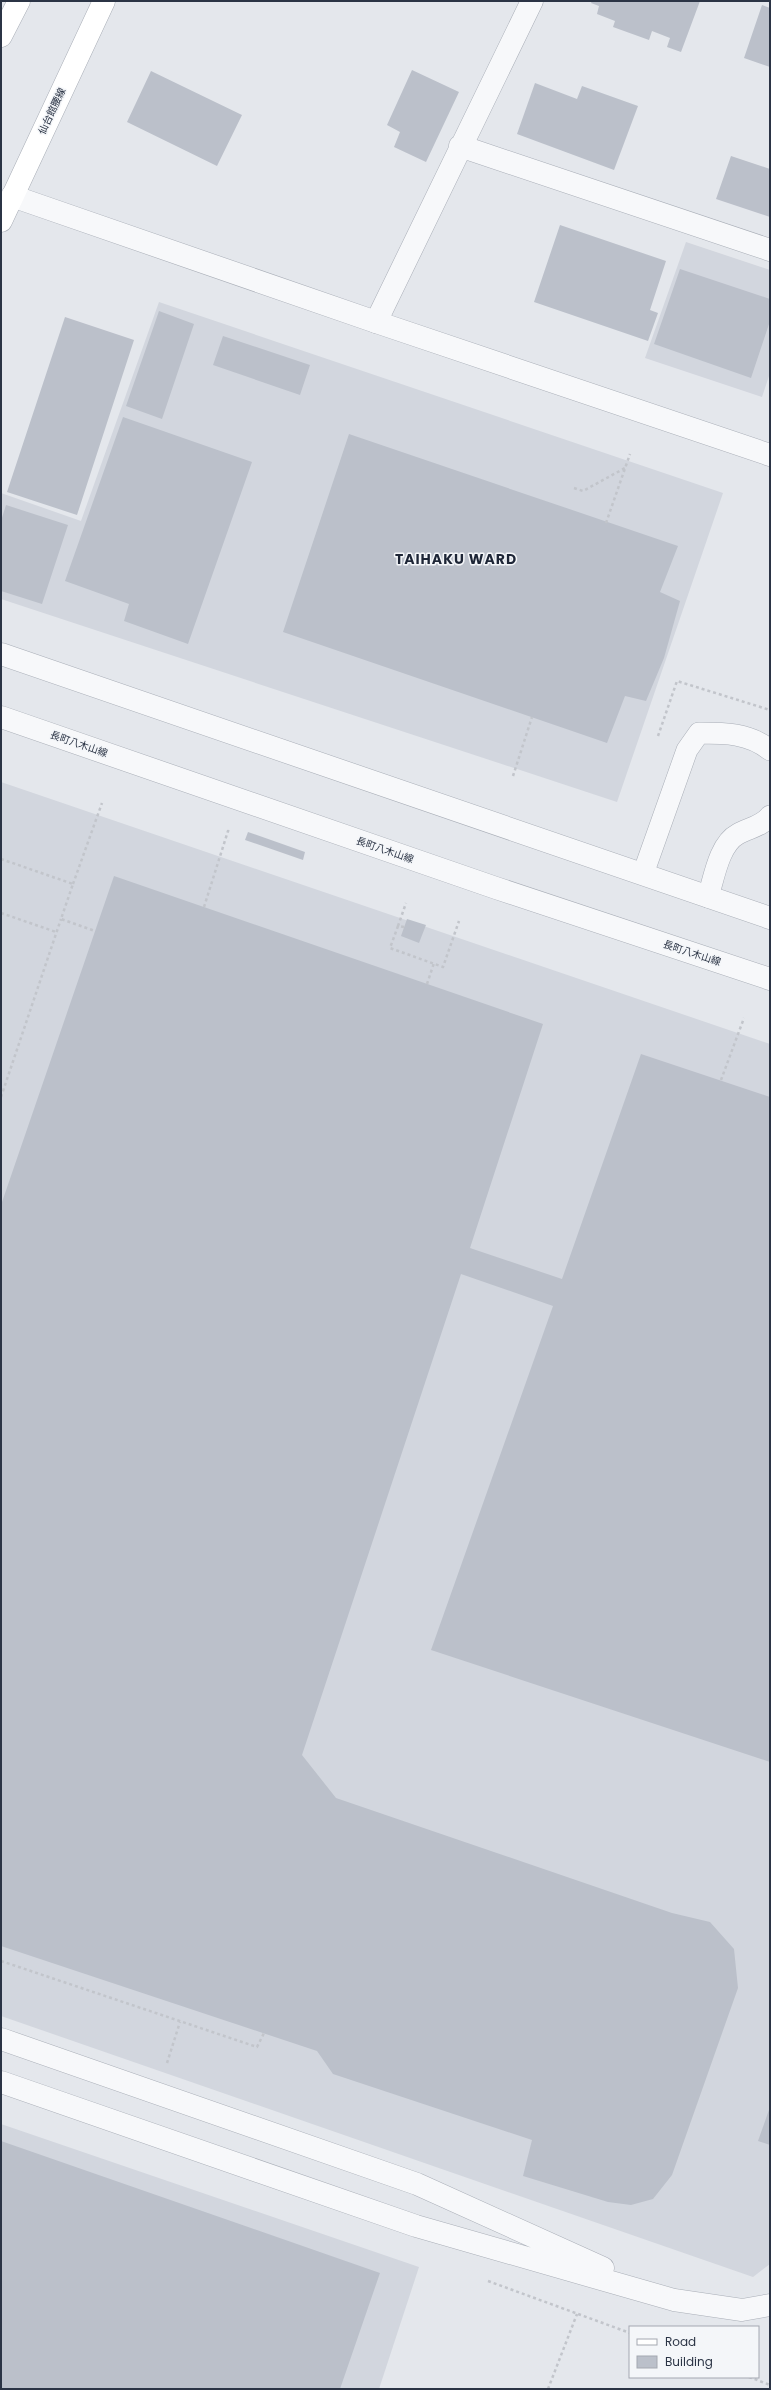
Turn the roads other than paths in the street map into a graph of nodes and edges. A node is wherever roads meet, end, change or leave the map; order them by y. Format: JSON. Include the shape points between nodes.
{"nodes":[{"id":1,"x":19,"y":1,"type":"edge"},
{"id":2,"x":104,"y":1,"type":"edge"},
{"id":3,"x":532,"y":1,"type":"edge"},
{"id":4,"x":1,"y":36,"type":"edge"},
{"id":5,"x":460,"y":146,"type":"junction"},
{"id":6,"x":12,"y":196,"type":"junction"},
{"id":7,"x":1,"y":221,"type":"edge"},
{"id":8,"x":770,"y":250,"type":"edge"},
{"id":9,"x":376,"y":322,"type":"junction"},
{"id":10,"x":770,"y":455,"type":"edge"},
{"id":11,"x":1,"y":654,"type":"edge"},
{"id":12,"x":1,"y":717,"type":"edge"},
{"id":13,"x":770,"y":750,"type":"edge"},
{"id":14,"x":770,"y":816,"type":"edge"},
{"id":15,"x":643,"y":874,"type":"junction"},
{"id":16,"x":708,"y":897,"type":"junction"},
{"id":17,"x":770,"y":918,"type":"edge"},
{"id":18,"x":770,"y":979,"type":"edge"},
{"id":19,"x":1,"y":2039,"type":"edge"},
{"id":20,"x":1,"y":2082,"type":"edge"},
{"id":21,"x":674,"y":2300,"type":"junction"},
{"id":22,"x":770,"y":2305,"type":"edge"}],
"edges":[{"from":1,"to":4,"type":"main road"},
{"from":2,"to":6,"type":"main road","name":"仙台館腰線"},
{"from":3,"to":5,"type":"street"},
{"from":5,"to":8,"type":"street"},
{"from":5,"to":9,"type":"street"},
{"from":6,"to":7,"type":"main road","name":"仙台館腰線"},
{"from":6,"to":9,"type":"street"},
{"from":9,"to":10,"type":"street"},
{"from":11,"to":15,"type":"street"},
{"from":12,"to":18,"type":"street","name":"長町八木山線","via":[[496,888]]},
{"from":13,"to":15,"type":"lane","via":[[761,743],[731,732],[699,733],[687,750]]},
{"from":14,"to":16,"type":"lane","via":[[765,823],[736,835],[729,841],[723,851]]},
{"from":15,"to":16,"type":"street"},
{"from":16,"to":17,"type":"street"},
{"from":19,"to":21,"type":"street","via":[[417,2184]]},
{"from":20,"to":21,"type":"street","via":[[416,2226]]},
{"from":21,"to":22,"type":"street","via":[[742,2310]]}]}
